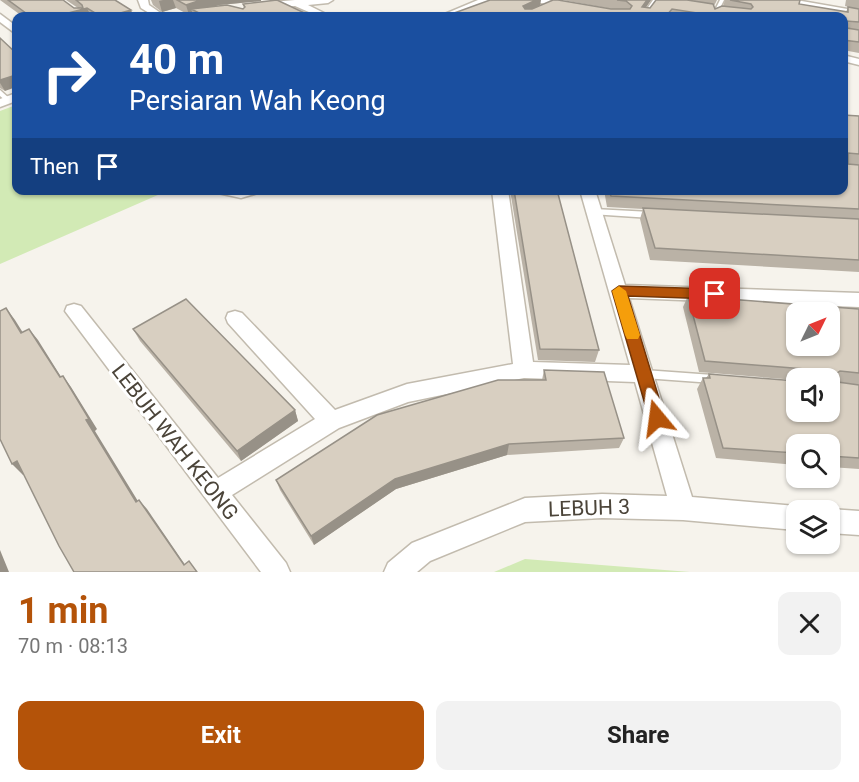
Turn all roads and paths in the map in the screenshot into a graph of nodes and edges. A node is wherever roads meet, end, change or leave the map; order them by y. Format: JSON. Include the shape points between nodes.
{"nodes":[{"id":1,"x":143,"y":0,"type":"edge"},
{"id":2,"x":328,"y":0,"type":"edge"},
{"id":3,"x":487,"y":0,"type":"edge"},
{"id":4,"x":533,"y":0,"type":"edge"},
{"id":5,"x":655,"y":0,"type":"edge"},
{"id":6,"x":779,"y":0,"type":"edge"},
{"id":7,"x":665,"y":2,"type":"edge"},
{"id":8,"x":297,"y":3,"type":"junction"},
{"id":9,"x":824,"y":4,"type":"edge"},
{"id":10,"x":252,"y":7,"type":"edge"},
{"id":11,"x":577,"y":8,"type":"edge"},
{"id":12,"x":706,"y":10,"type":"edge"},
{"id":13,"x":153,"y":12,"type":"edge"},
{"id":14,"x":316,"y":12,"type":"edge"},
{"id":15,"x":456,"y":12,"type":"edge"},
{"id":16,"x":710,"y":12,"type":"edge"},
{"id":17,"x":859,"y":14,"type":"edge"},
{"id":18,"x":0,"y":17,"type":"edge"},
{"id":19,"x":12,"y":28,"type":"edge"},
{"id":20,"x":501,"y":195,"type":"edge"},
{"id":21,"x":589,"y":195,"type":"edge"},
{"id":22,"x":594,"y":212,"type":"junction"},
{"id":23,"x":663,"y":216,"type":"edge"},
{"id":24,"x":619,"y":291,"type":"junction"},
{"id":25,"x":859,"y":300,"type":"edge"},
{"id":26,"x":74,"y":311,"type":"dead end"},
{"id":27,"x":235,"y":318,"type":"dead end"},
{"id":28,"x":524,"y":370,"type":"junction"},
{"id":29,"x":644,"y":374,"type":"junction"},
{"id":30,"x":726,"y":380,"type":"edge"},
{"id":31,"x":331,"y":421,"type":"junction"},
{"id":32,"x":215,"y":493,"type":"junction"},
{"id":33,"x":683,"y":508,"type":"junction"},
{"id":34,"x":786,"y":517,"type":"edge"},
{"id":35,"x":840,"y":522,"type":"edge"},
{"id":36,"x":859,"y":524,"type":"edge"},
{"id":37,"x":277,"y":572,"type":"edge"},
{"id":38,"x":397,"y":572,"type":"edge"}],
"edges":[{"from":1,"to":13,"type":"street","via":[[145,7]]},
{"from":2,"to":8,"type":"street"},
{"from":3,"to":15,"type":"street"},
{"from":4,"to":11,"type":"street"},
{"from":5,"to":7,"type":"lane"},
{"from":6,"to":9,"type":"street"},
{"from":8,"to":10,"type":"street"},
{"from":8,"to":14,"type":"street"},
{"from":9,"to":17,"type":"street"},
{"from":12,"to":16,"type":"lane"},
{"from":18,"to":19,"type":"street"},
{"from":20,"to":28,"type":"street"},
{"from":21,"to":22,"type":"street"},
{"from":22,"to":23,"type":"lane"},
{"from":22,"to":24,"type":"street"},
{"from":24,"to":25,"type":"street"},
{"from":24,"to":29,"type":"street"},
{"from":26,"to":32,"type":"street","name":"LEBUH WAH KEONG"},
{"from":27,"to":31,"type":"street"},
{"from":28,"to":29,"type":"street"},
{"from":28,"to":31,"type":"street","via":[[407,393]]},
{"from":29,"to":30,"type":"lane"},
{"from":29,"to":33,"type":"street"},
{"from":31,"to":32,"type":"street"},
{"from":32,"to":37,"type":"street","name":"LEBUH WAH KEONG"},
{"from":33,"to":34,"type":"street","name":"LEBUH 3"},
{"from":33,"to":38,"type":"street","name":"LEBUH 3","via":[[602,506],[525,510],[421,552]]},
{"from":35,"to":36,"type":"street"}]}
